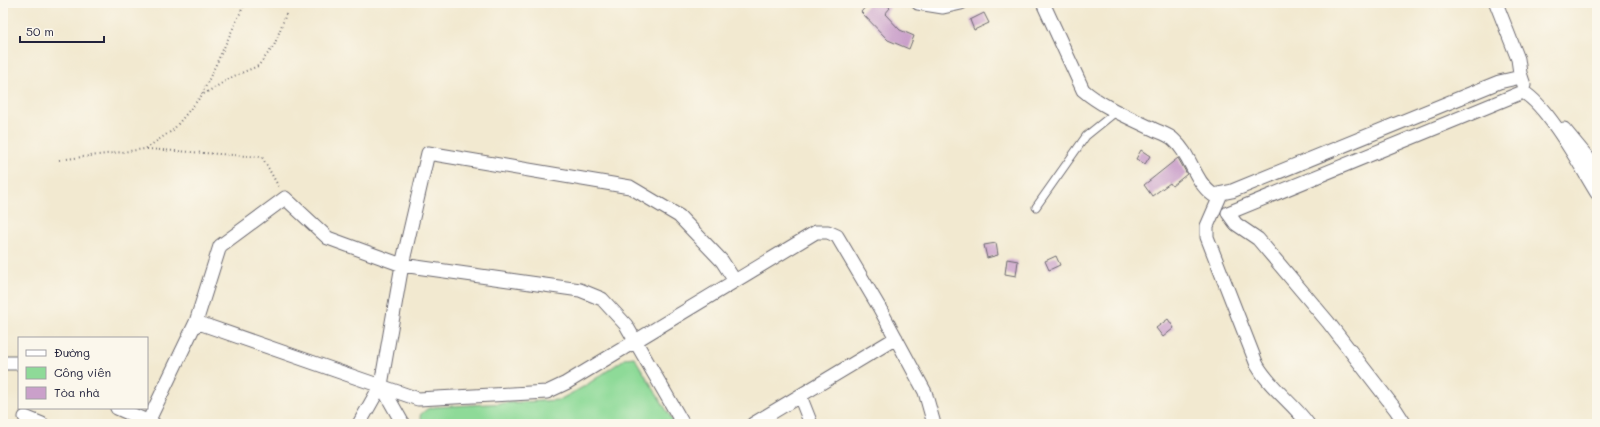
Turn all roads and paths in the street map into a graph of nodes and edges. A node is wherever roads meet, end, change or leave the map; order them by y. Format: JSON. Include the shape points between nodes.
{"nodes":[{"id":1,"x":245,"y":3,"type":"edge"},
{"id":2,"x":918,"y":3,"type":"edge"},
{"id":3,"x":961,"y":3,"type":"edge"},
{"id":4,"x":1043,"y":3,"type":"edge"},
{"id":5,"x":1496,"y":3,"type":"edge"},
{"id":6,"x":286,"y":14,"type":"dead end"},
{"id":7,"x":1521,"y":77,"type":"junction"},
{"id":8,"x":202,"y":95,"type":"junction"},
{"id":9,"x":1117,"y":112,"type":"junction"},
{"id":10,"x":145,"y":149,"type":"junction"},
{"id":11,"x":59,"y":160,"type":"dead end"},
{"id":12,"x":1597,"y":170,"type":"edge"},
{"id":13,"x":1597,"y":193,"type":"edge"},
{"id":14,"x":1221,"y":194,"type":"junction"},
{"id":15,"x":285,"y":198,"type":"junction"},
{"id":16,"x":1036,"y":207,"type":"dead end"},
{"id":17,"x":402,"y":265,"type":"junction"},
{"id":18,"x":735,"y":281,"type":"junction"},
{"id":19,"x":196,"y":322,"type":"junction"},
{"id":20,"x":896,"y":338,"type":"junction"},
{"id":21,"x":636,"y":341,"type":"junction"},
{"id":22,"x":3,"y":363,"type":"edge"},
{"id":23,"x":18,"y":363,"type":"edge"},
{"id":24,"x":381,"y":385,"type":"junction"},
{"id":25,"x":800,"y":396,"type":"junction"},
{"id":26,"x":119,"y":409,"type":"edge"},
{"id":27,"x":25,"y":417,"type":"dead end"},
{"id":28,"x":150,"y":423,"type":"edge"},
{"id":29,"x":42,"y":424,"type":"edge"},
{"id":30,"x":359,"y":424,"type":"edge"},
{"id":31,"x":403,"y":424,"type":"edge"},
{"id":32,"x":683,"y":424,"type":"edge"},
{"id":33,"x":752,"y":424,"type":"edge"},
{"id":34,"x":811,"y":424,"type":"edge"},
{"id":35,"x":934,"y":424,"type":"edge"},
{"id":36,"x":1308,"y":424,"type":"edge"},
{"id":37,"x":1405,"y":424,"type":"edge"}],
"edges":[{"from":1,"to":8,"type":"path"},
{"from":2,"to":3,"type":"street","via":[[943,7]]},
{"from":4,"to":9,"type":"street","via":[[1083,90],[1094,100]]},
{"from":5,"to":7,"type":"street","via":[[1518,59]]},
{"from":6,"to":8,"type":"path","via":[[274,46],[258,66],[234,76]]},
{"from":7,"to":12,"type":"street","via":[[1522,83],[1558,121]]},
{"from":7,"to":14,"type":"street","via":[[1499,82]]},
{"from":8,"to":10,"type":"path","via":[[173,130]]},
{"from":9,"to":14,"type":"street","via":[[1174,139],[1207,190],[1213,195]]},
{"from":9,"to":16,"type":"lane","via":[[1086,136]]},
{"from":10,"to":11,"type":"path"},
{"from":10,"to":15,"type":"path","via":[[262,157]]},
{"from":13,"to":37,"type":"street","via":[[1553,122],[1523,92],[1228,213],[1236,224],[1258,239],[1328,322]]},
{"from":14,"to":36,"type":"street","via":[[1207,226],[1207,237],[1256,365]]},
{"from":15,"to":17,"type":"street","via":[[328,238]]},
{"from":15,"to":19,"type":"street","via":[[220,246]]},
{"from":17,"to":18,"type":"street","via":[[428,154],[630,187],[679,216],[722,261]]},
{"from":17,"to":21,"type":"street","via":[[580,290],[602,299],[626,325]]},
{"from":17,"to":24,"type":"street"},
{"from":18,"to":20,"type":"street","via":[[816,232],[828,232],[837,236]]},
{"from":18,"to":21,"type":"street"},
{"from":19,"to":24,"type":"street"},
{"from":19,"to":28,"type":"street"},
{"from":20,"to":25,"type":"street"},
{"from":20,"to":35,"type":"street","via":[[925,392]]},
{"from":21,"to":24,"type":"street","via":[[566,383],[546,392],[418,399]]},
{"from":21,"to":32,"type":"street"},
{"from":22,"to":23,"type":"street"},
{"from":24,"to":30,"type":"street"},
{"from":24,"to":31,"type":"street"},
{"from":25,"to":33,"type":"street"},
{"from":25,"to":34,"type":"street"},
{"from":26,"to":28,"type":"street"},
{"from":27,"to":29,"type":"street"}]}
